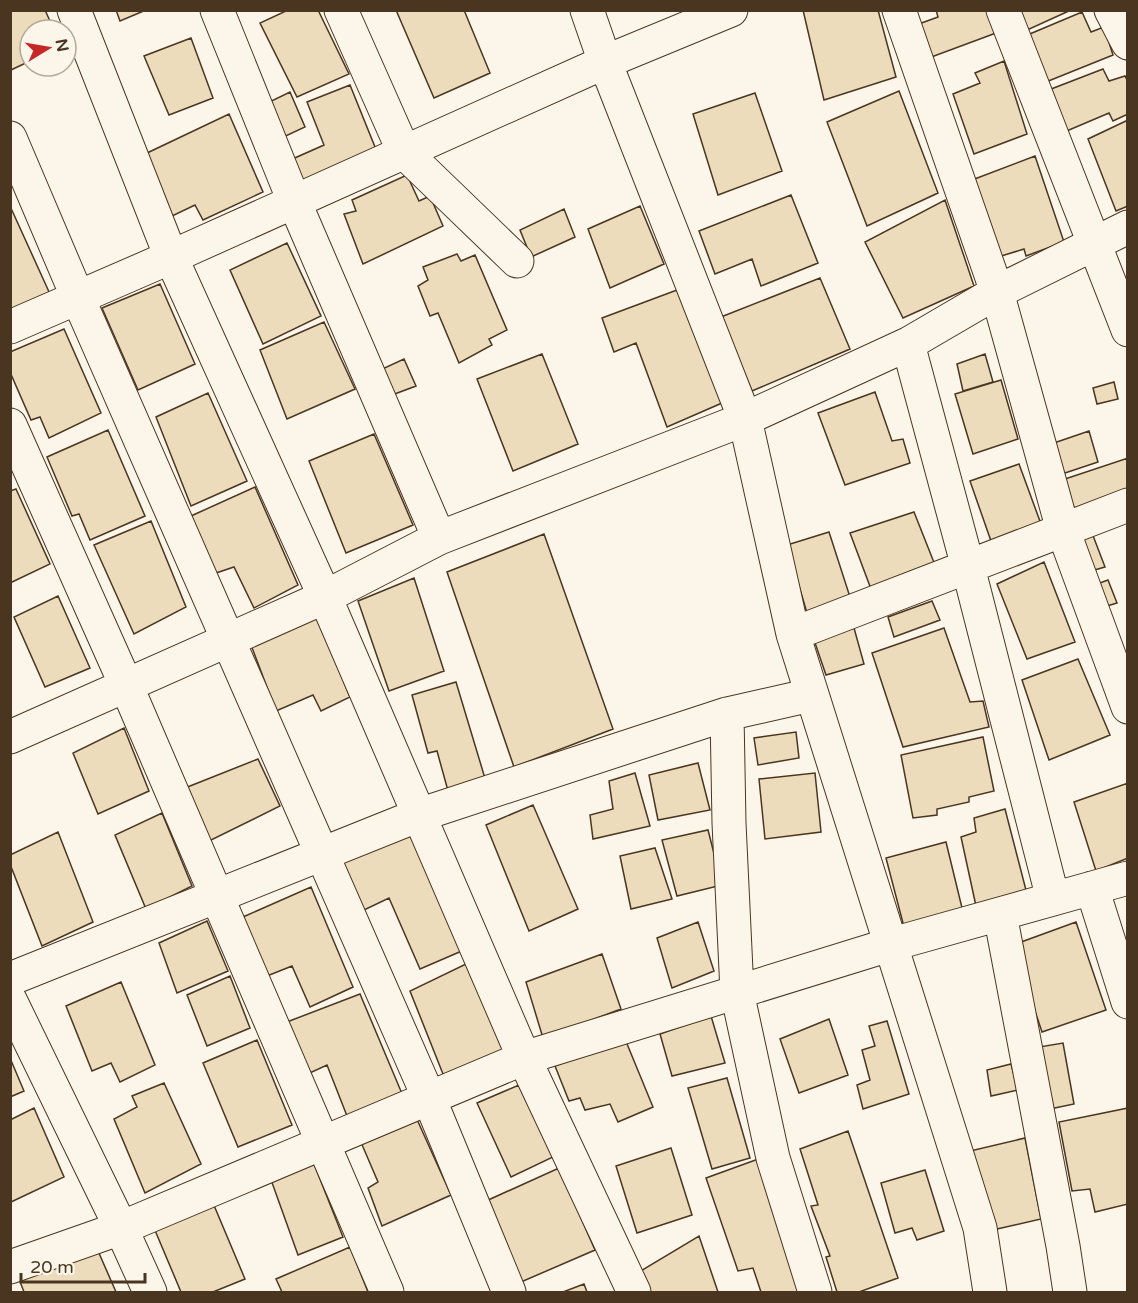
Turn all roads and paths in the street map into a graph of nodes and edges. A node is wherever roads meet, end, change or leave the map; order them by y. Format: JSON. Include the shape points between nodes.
{"nodes":[{"id":1,"x":74,"y":10,"type":"edge"},
{"id":2,"x":217,"y":10,"type":"edge"},
{"id":3,"x":341,"y":10,"type":"edge"},
{"id":4,"x":587,"y":10,"type":"edge"},
{"id":5,"x":731,"y":10,"type":"edge"},
{"id":6,"x":898,"y":10,"type":"edge"},
{"id":7,"x":1003,"y":10,"type":"edge"},
{"id":8,"x":1111,"y":10,"type":"edge"},
{"id":9,"x":1128,"y":42,"type":"edge"},
{"id":10,"x":605,"y":62,"type":"junction"},
{"id":11,"x":10,"y":138,"type":"edge"},
{"id":12,"x":404,"y":152,"type":"junction"},
{"id":13,"x":294,"y":201,"type":"junction"},
{"id":14,"x":1128,"y":227,"type":"edge"},
{"id":15,"x":1094,"y":244,"type":"junction"},
{"id":16,"x":171,"y":257,"type":"junction"},
{"id":17,"x":517,"y":261,"type":"dead end"},
{"id":18,"x":997,"y":292,"type":"junction"},
{"id":19,"x":78,"y":298,"type":"junction"},
{"id":20,"x":10,"y":327,"type":"edge"},
{"id":21,"x":1128,"y":330,"type":"edge"},
{"id":22,"x":908,"y":344,"type":"junction"},
{"id":23,"x":745,"y":419,"type":"junction"},
{"id":24,"x":10,"y":425,"type":"edge"},
{"id":25,"x":1128,"y":505,"type":"edge"},
{"id":26,"x":1064,"y":530,"type":"junction"},
{"id":27,"x":439,"y":538,"type":"junction"},
{"id":28,"x":968,"y":567,"type":"junction"},
{"id":29,"x":325,"y":597,"type":"junction"},
{"id":30,"x":793,"y":634,"type":"junction"},
{"id":31,"x":229,"y":640,"type":"junction"},
{"id":32,"x":126,"y":685,"type":"junction"},
{"id":33,"x":811,"y":695,"type":"junction"},
{"id":34,"x":1128,"y":707,"type":"edge"},
{"id":35,"x":727,"y":714,"type":"junction"},
{"id":36,"x":10,"y":737,"type":"edge"},
{"id":37,"x":419,"y":815,"type":"junction"},
{"id":38,"x":322,"y":855,"type":"junction"},
{"id":39,"x":1128,"y":878,"type":"edge"},
{"id":40,"x":1092,"y":888,"type":"junction"},
{"id":41,"x":217,"y":897,"type":"junction"},
{"id":42,"x":1053,"y":899,"type":"junction"},
{"id":43,"x":1000,"y":914,"type":"junction"},
{"id":44,"x":890,"y":945,"type":"junction"},
{"id":45,"x":10,"y":979,"type":"edge"},
{"id":46,"x":737,"y":992,"type":"junction"},
{"id":47,"x":10,"y":1000,"type":"edge"},
{"id":48,"x":1128,"y":1002,"type":"edge"},
{"id":49,"x":524,"y":1058,"type":"junction"},
{"id":50,"x":429,"y":1098,"type":"junction"},
{"id":51,"x":322,"y":1143,"type":"junction"},
{"id":52,"x":122,"y":1228,"type":"junction"},
{"id":53,"x":10,"y":1267,"type":"edge"},
{"id":54,"x":150,"y":1293,"type":"edge"},
{"id":55,"x":387,"y":1293,"type":"edge"},
{"id":56,"x":508,"y":1293,"type":"edge"},
{"id":57,"x":634,"y":1293,"type":"edge"},
{"id":58,"x":815,"y":1293,"type":"edge"},
{"id":59,"x":990,"y":1293,"type":"edge"},
{"id":60,"x":1070,"y":1293,"type":"edge"}],
"edges":[{"from":1,"to":16,"type":"street"},
{"from":2,"to":13,"type":"street"},
{"from":3,"to":12,"type":"street"},
{"from":4,"to":10,"type":"street"},
{"from":5,"to":10,"type":"street"},
{"from":6,"to":18,"type":"street"},
{"from":7,"to":15,"type":"street"},
{"from":8,"to":9,"type":"street"},
{"from":10,"to":12,"type":"street"},
{"from":10,"to":23,"type":"street"},
{"from":11,"to":19,"type":"street"},
{"from":12,"to":13,"type":"street"},
{"from":12,"to":17,"type":"street"},
{"from":13,"to":16,"type":"street"},
{"from":13,"to":27,"type":"street"},
{"from":14,"to":15,"type":"street"},
{"from":15,"to":18,"type":"street"},
{"from":15,"to":21,"type":"street"},
{"from":16,"to":19,"type":"street"},
{"from":16,"to":29,"type":"street"},
{"from":18,"to":22,"type":"street"},
{"from":18,"to":26,"type":"street"},
{"from":19,"to":20,"type":"street"},
{"from":19,"to":31,"type":"street"},
{"from":22,"to":23,"type":"street"},
{"from":22,"to":28,"type":"street"},
{"from":23,"to":27,"type":"street"},
{"from":23,"to":30,"type":"street"},
{"from":24,"to":32,"type":"street"},
{"from":25,"to":26,"type":"street"},
{"from":26,"to":28,"type":"street"},
{"from":26,"to":34,"type":"street"},
{"from":27,"to":29,"type":"street"},
{"from":28,"to":30,"type":"street"},
{"from":28,"to":42,"type":"street"},
{"from":29,"to":31,"type":"street"},
{"from":29,"to":37,"type":"street"},
{"from":30,"to":33,"type":"street"},
{"from":31,"to":32,"type":"street"},
{"from":31,"to":38,"type":"street"},
{"from":32,"to":36,"type":"street"},
{"from":32,"to":41,"type":"street"},
{"from":33,"to":35,"type":"street"},
{"from":33,"to":44,"type":"street"},
{"from":35,"to":37,"type":"street"},
{"from":35,"to":46,"type":"street"},
{"from":37,"to":38,"type":"street"},
{"from":37,"to":49,"type":"street"},
{"from":38,"to":41,"type":"street"},
{"from":38,"to":50,"type":"street"},
{"from":39,"to":40,"type":"street"},
{"from":40,"to":42,"type":"street"},
{"from":40,"to":48,"type":"street"},
{"from":41,"to":45,"type":"street"},
{"from":41,"to":51,"type":"street"},
{"from":42,"to":43,"type":"street"},
{"from":43,"to":44,"type":"street"},
{"from":43,"to":60,"type":"street"},
{"from":44,"to":46,"type":"street"},
{"from":44,"to":59,"type":"street","via":[[980,1228]]},
{"from":46,"to":49,"type":"street"},
{"from":46,"to":58,"type":"street","via":[[773,1158]]},
{"from":47,"to":52,"type":"street"},
{"from":49,"to":50,"type":"street"},
{"from":49,"to":57,"type":"street"},
{"from":50,"to":51,"type":"street"},
{"from":50,"to":56,"type":"street"},
{"from":51,"to":52,"type":"street"},
{"from":51,"to":55,"type":"street"},
{"from":52,"to":53,"type":"street"},
{"from":52,"to":54,"type":"street"}]}
